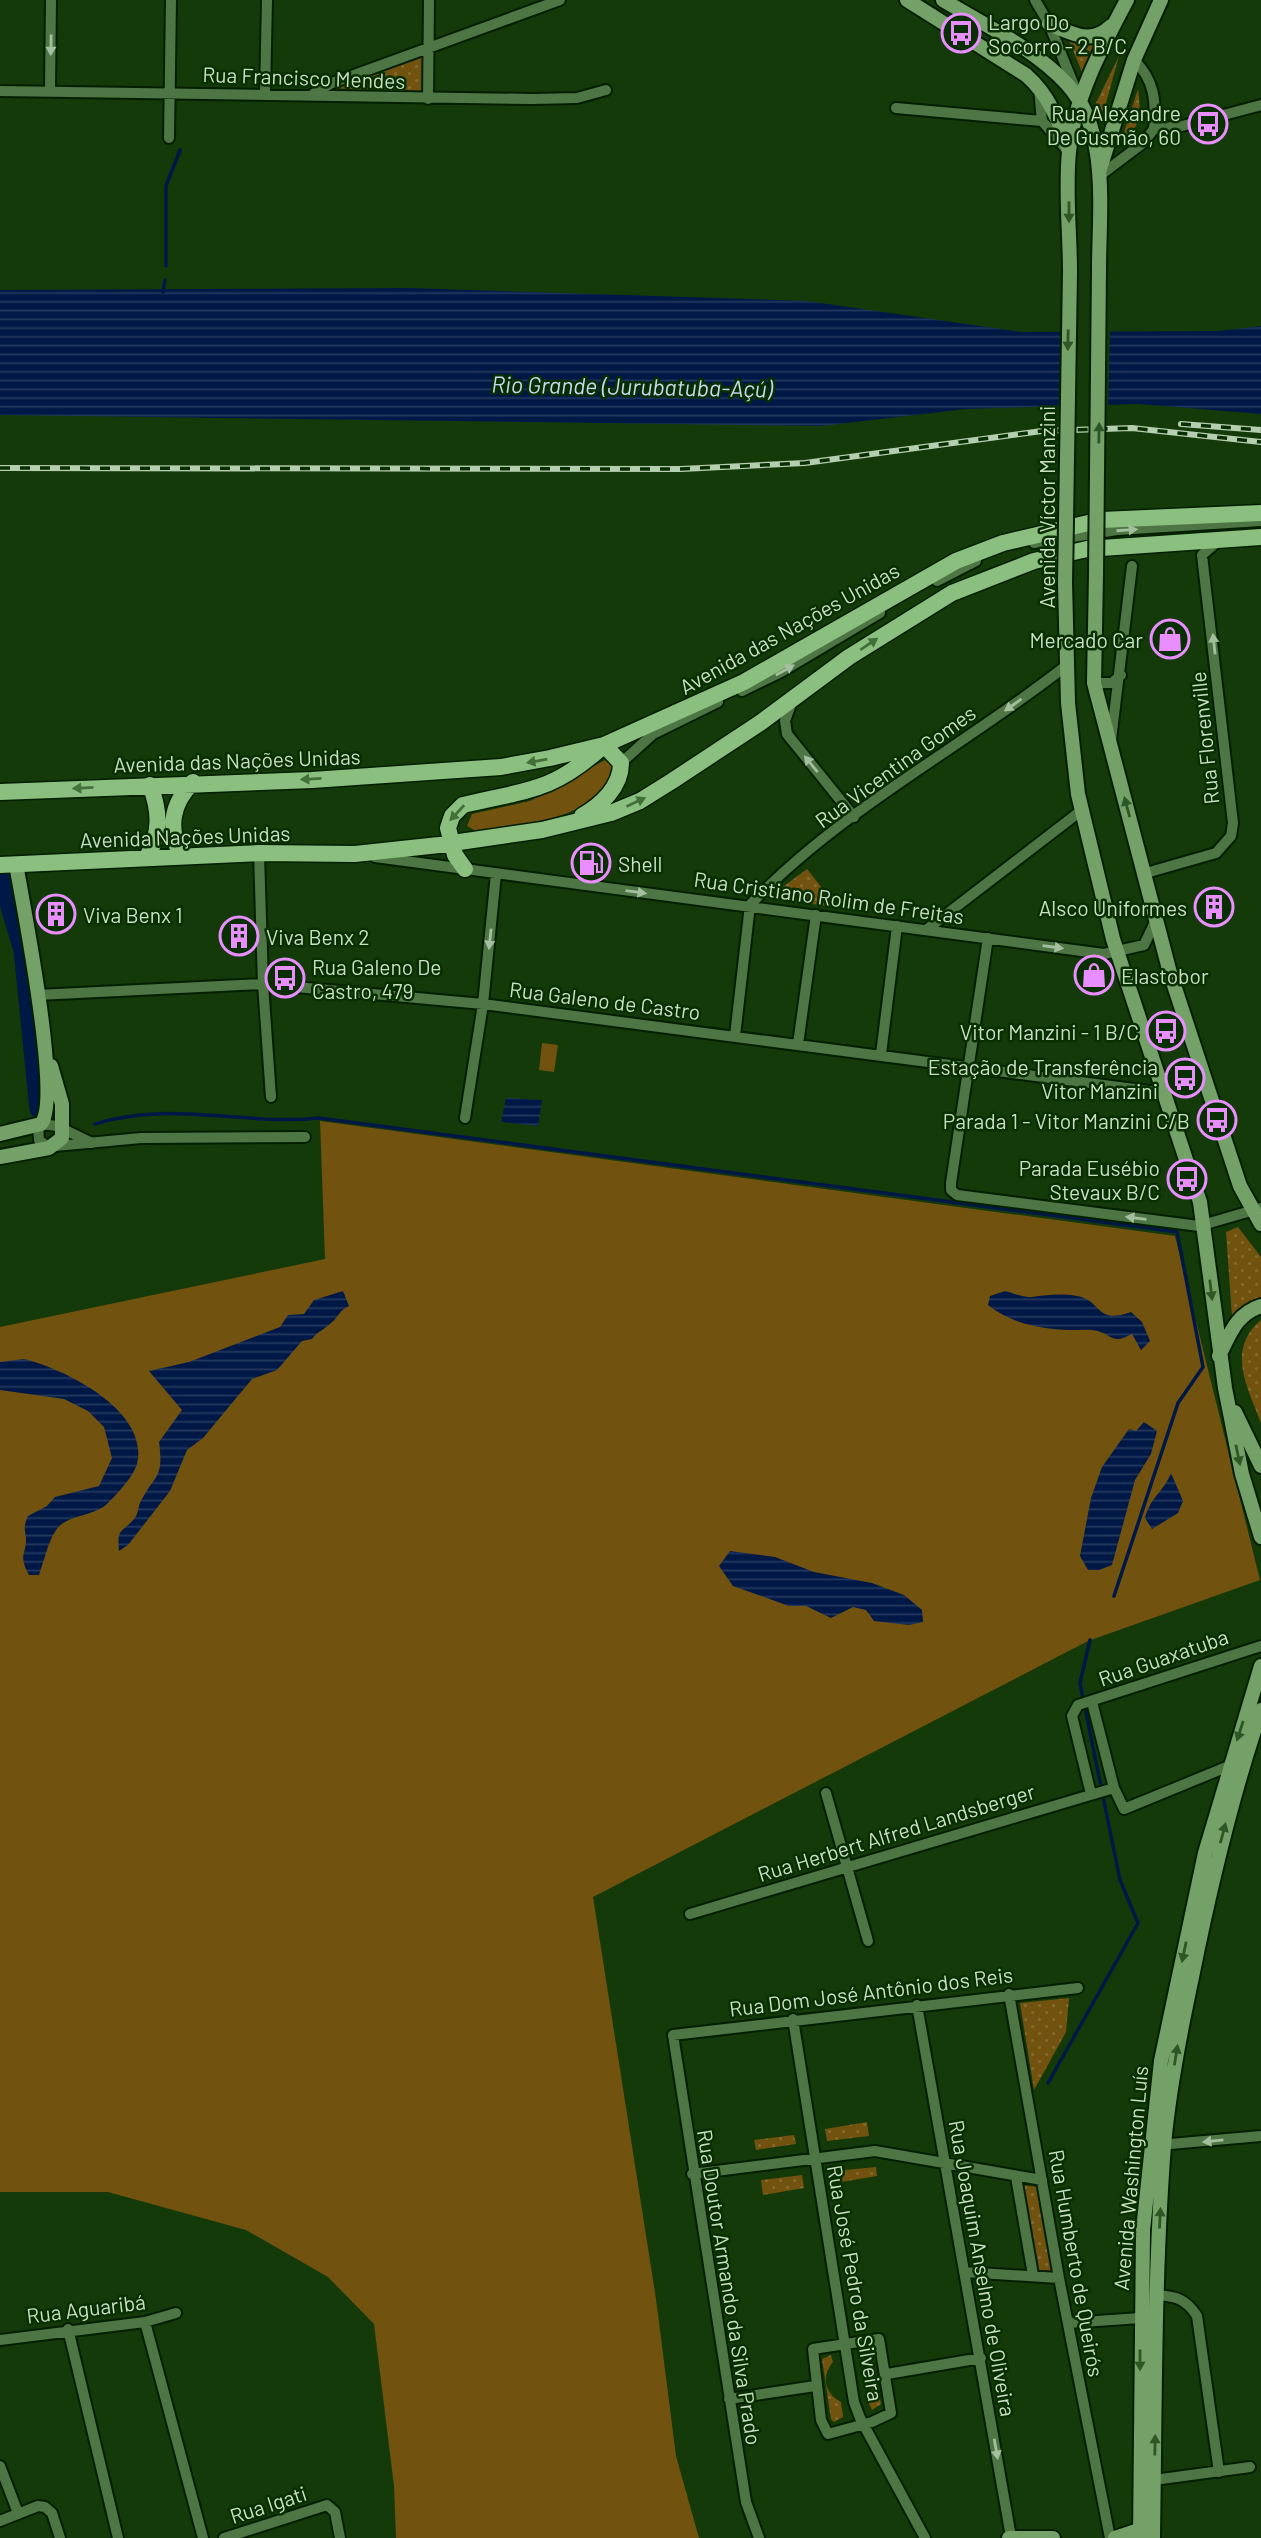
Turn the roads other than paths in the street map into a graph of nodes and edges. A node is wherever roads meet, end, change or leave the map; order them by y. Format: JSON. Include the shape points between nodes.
{"nodes":[{"id":1,"x":51,"y":0,"type":"edge"},
{"id":2,"x":172,"y":0,"type":"edge"},
{"id":3,"x":267,"y":0,"type":"edge"},
{"id":4,"x":429,"y":0,"type":"edge"},
{"id":5,"x":560,"y":0,"type":"edge"},
{"id":6,"x":907,"y":0,"type":"edge"},
{"id":7,"x":943,"y":0,"type":"edge"},
{"id":8,"x":1035,"y":0,"type":"edge"},
{"id":9,"x":1127,"y":0,"type":"edge"},
{"id":10,"x":1161,"y":0,"type":"edge"},
{"id":11,"x":1116,"y":20,"type":"junction"},
{"id":12,"x":1049,"y":24,"type":"junction"},
{"id":13,"x":429,"y":48,"type":"junction"},
{"id":14,"x":1134,"y":60,"type":"junction"},
{"id":15,"x":1038,"y":86,"type":"junction"},
{"id":16,"x":606,"y":90,"type":"dead end"},
{"id":17,"x":0,"y":91,"type":"edge"},
{"id":18,"x":50,"y":91,"type":"junction"},
{"id":19,"x":170,"y":92,"type":"junction"},
{"id":20,"x":265,"y":94,"type":"junction"},
{"id":21,"x":313,"y":94,"type":"junction"},
{"id":22,"x":428,"y":99,"type":"junction"},
{"id":23,"x":1080,"y":102,"type":"junction"},
{"id":24,"x":1261,"y":104,"type":"edge"},
{"id":25,"x":896,"y":108,"type":"dead end"},
{"id":26,"x":1042,"y":121,"type":"junction"},
{"id":27,"x":1154,"y":129,"type":"junction"},
{"id":28,"x":169,"y":138,"type":"dead end"},
{"id":29,"x":1069,"y":152,"type":"junction"},
{"id":30,"x":1098,"y":176,"type":"junction"},
{"id":31,"x":1261,"y":513,"type":"edge"},
{"id":32,"x":1261,"y":521,"type":"edge"},
{"id":33,"x":1261,"y":537,"type":"edge"},
{"id":34,"x":1221,"y":539,"type":"junction"},
{"id":35,"x":1132,"y":566,"type":"dead end"},
{"id":36,"x":1068,"y":664,"type":"junction"},
{"id":37,"x":1121,"y":675,"type":"junction"},
{"id":38,"x":1094,"y":683,"type":"junction"},
{"id":39,"x":793,"y":698,"type":"junction"},
{"id":40,"x":604,"y":745,"type":"junction"},
{"id":41,"x":1110,"y":746,"type":"junction"},
{"id":42,"x":621,"y":763,"type":"junction"},
{"id":43,"x":193,"y":782,"type":"junction"},
{"id":44,"x":150,"y":785,"type":"junction"},
{"id":45,"x":0,"y":792,"type":"edge"},
{"id":46,"x":1082,"y":810,"type":"junction"},
{"id":47,"x":854,"y":817,"type":"junction"},
{"id":48,"x":571,"y":823,"type":"junction"},
{"id":49,"x":450,"y":844,"type":"junction"},
{"id":50,"x":260,"y":853,"type":"junction"},
{"id":51,"x":355,"y":854,"type":"junction"},
{"id":52,"x":181,"y":856,"type":"junction"},
{"id":53,"x":147,"y":858,"type":"junction"},
{"id":54,"x":7,"y":865,"type":"edge"},
{"id":55,"x":465,"y":869,"type":"junction"},
{"id":56,"x":1146,"y":873,"type":"junction"},
{"id":57,"x":496,"y":874,"type":"junction"},
{"id":58,"x":750,"y":905,"type":"junction"},
{"id":59,"x":816,"y":915,"type":"junction"},
{"id":60,"x":1156,"y":920,"type":"junction"},
{"id":61,"x":897,"y":926,"type":"junction"},
{"id":62,"x":926,"y":930,"type":"junction"},
{"id":63,"x":988,"y":938,"type":"junction"},
{"id":64,"x":1119,"y":953,"type":"junction"},
{"id":65,"x":263,"y":984,"type":"junction"},
{"id":66,"x":37,"y":995,"type":"junction"},
{"id":67,"x":483,"y":1004,"type":"junction"},
{"id":68,"x":735,"y":1036,"type":"junction"},
{"id":69,"x":798,"y":1044,"type":"junction"},
{"id":70,"x":46,"y":1052,"type":"junction"},
{"id":71,"x":881,"y":1054,"type":"junction"},
{"id":72,"x":969,"y":1067,"type":"junction"},
{"id":73,"x":1164,"y":1093,"type":"junction"},
{"id":74,"x":271,"y":1097,"type":"dead end"},
{"id":75,"x":465,"y":1118,"type":"dead end"},
{"id":76,"x":39,"y":1125,"type":"junction"},
{"id":77,"x":64,"y":1129,"type":"junction"},
{"id":78,"x":0,"y":1134,"type":"edge"},
{"id":79,"x":305,"y":1137,"type":"dead end"},
{"id":80,"x":92,"y":1143,"type":"junction"},
{"id":81,"x":52,"y":1147,"type":"junction"},
{"id":82,"x":0,"y":1157,"type":"edge"},
{"id":83,"x":1259,"y":1214,"type":"edge"},
{"id":84,"x":1203,"y":1226,"type":"junction"},
{"id":85,"x":1261,"y":1306,"type":"edge"},
{"id":86,"x":1219,"y":1356,"type":"junction"},
{"id":87,"x":1225,"y":1388,"type":"junction"},
{"id":88,"x":1261,"y":1466,"type":"edge"},
{"id":89,"x":1261,"y":1537,"type":"edge"},
{"id":90,"x":1261,"y":1646,"type":"edge"},
{"id":91,"x":1261,"y":1666,"type":"edge"},
{"id":92,"x":1091,"y":1702,"type":"junction"},
{"id":93,"x":1261,"y":1710,"type":"edge"},
{"id":94,"x":1254,"y":1748,"type":"edge"},
{"id":95,"x":1229,"y":1766,"type":"junction"},
{"id":96,"x":1110,"y":1789,"type":"junction"},
{"id":97,"x":826,"y":1793,"type":"dead end"},
{"id":98,"x":1092,"y":1794,"type":"junction"},
{"id":99,"x":847,"y":1867,"type":"junction"},
{"id":100,"x":690,"y":1914,"type":"dead end"},
{"id":101,"x":868,"y":1941,"type":"dead end"},
{"id":102,"x":1078,"y":1988,"type":"dead end"},
{"id":103,"x":1009,"y":1994,"type":"junction"},
{"id":104,"x":918,"y":2005,"type":"junction"},
{"id":105,"x":793,"y":2019,"type":"junction"},
{"id":106,"x":671,"y":2040,"type":"joint"},
{"id":107,"x":1261,"y":2136,"type":"edge"},
{"id":108,"x":1157,"y":2145,"type":"junction"},
{"id":109,"x":815,"y":2157,"type":"junction"},
{"id":110,"x":944,"y":2162,"type":"junction"},
{"id":111,"x":692,"y":2174,"type":"junction"},
{"id":112,"x":1016,"y":2177,"type":"junction"},
{"id":113,"x":1042,"y":2180,"type":"junction"},
{"id":114,"x":964,"y":2272,"type":"junction"},
{"id":115,"x":1033,"y":2274,"type":"junction"},
{"id":116,"x":1059,"y":2278,"type":"junction"},
{"id":117,"x":1156,"y":2295,"type":"junction"},
{"id":118,"x":176,"y":2313,"type":"dead end"},
{"id":119,"x":1140,"y":2318,"type":"junction"},
{"id":120,"x":145,"y":2322,"type":"junction"},
{"id":121,"x":1068,"y":2323,"type":"junction"},
{"id":122,"x":68,"y":2329,"type":"junction"},
{"id":123,"x":0,"y":2340,"type":"edge"},
{"id":124,"x":844,"y":2343,"type":"junction"},
{"id":125,"x":981,"y":2358,"type":"junction"},
{"id":126,"x":887,"y":2374,"type":"junction"},
{"id":127,"x":815,"y":2386,"type":"junction"},
{"id":128,"x":729,"y":2399,"type":"junction"},
{"id":129,"x":863,"y":2424,"type":"junction"},
{"id":130,"x":0,"y":2466,"type":"edge"},
{"id":131,"x":1250,"y":2468,"type":"dead end"},
{"id":132,"x":1219,"y":2472,"type":"junction"},
{"id":133,"x":1154,"y":2480,"type":"junction"},
{"id":134,"x":18,"y":2513,"type":"junction"},
{"id":135,"x":0,"y":2521,"type":"edge"},
{"id":136,"x":1139,"y":2534,"type":"edge"},
{"id":137,"x":61,"y":2538,"type":"edge"},
{"id":138,"x":118,"y":2538,"type":"edge"},
{"id":139,"x":203,"y":2538,"type":"edge"},
{"id":140,"x":223,"y":2538,"type":"edge"},
{"id":141,"x":340,"y":2538,"type":"edge"},
{"id":142,"x":759,"y":2538,"type":"edge"},
{"id":143,"x":925,"y":2538,"type":"edge"},
{"id":144,"x":1010,"y":2538,"type":"edge"},
{"id":145,"x":1053,"y":2538,"type":"edge"},
{"id":146,"x":1110,"y":2538,"type":"edge"},
{"id":147,"x":1115,"y":2538,"type":"edge"},
{"id":148,"x":1153,"y":2538,"type":"edge"}],
"edges":[{"from":1,"to":18,"type":"street","one_way":true},
{"from":2,"to":19,"type":"street"},
{"from":3,"to":20,"type":"street"},
{"from":4,"to":13,"type":"street"},
{"from":5,"to":13,"type":"street"},
{"from":6,"to":15,"type":"main road"},
{"from":7,"to":23,"type":"main road","via":[[1039,59]]},
{"from":8,"to":12,"type":"street"},
{"from":9,"to":11,"type":"main road"},
{"from":10,"to":14,"type":"main road"},
{"from":11,"to":12,"type":"main road","via":[[1102,35],[1090,38]]},
{"from":11,"to":23,"type":"main road"},
{"from":12,"to":23,"type":"street"},
{"from":13,"to":21,"type":"street","via":[[331,83]]},
{"from":13,"to":22,"type":"street"},
{"from":14,"to":27,"type":"street","via":[[1154,90]]},
{"from":14,"to":30,"type":"main road"},
{"from":15,"to":26,"type":"street"},
{"from":15,"to":29,"type":"main road","via":[[1049,101]]},
{"from":16,"to":22,"type":"street","name":"Rua Francisco Mendes","via":[[567,99]]},
{"from":17,"to":18,"type":"street","name":"Rua Francisco Mendes"},
{"from":18,"to":19,"type":"street","name":"Rua Francisco Mendes"},
{"from":19,"to":20,"type":"street","name":"Rua Francisco Mendes"},
{"from":19,"to":28,"type":"street"},
{"from":20,"to":21,"type":"street","name":"Rua Francisco Mendes"},
{"from":21,"to":22,"type":"street","name":"Rua Francisco Mendes"},
{"from":23,"to":29,"type":"main road"},
{"from":23,"to":30,"type":"main road","via":[[1090,126]]},
{"from":24,"to":27,"type":"street"},
{"from":25,"to":26,"type":"street"},
{"from":26,"to":29,"type":"street"},
{"from":27,"to":30,"type":"street","via":[[1143,144]]},
{"from":29,"to":36,"type":"main road","name":"Avenida Víctor Manzini","one_way":true,"bridge":true},
{"from":38,"to":30,"type":"main road","one_way":true,"bridge":true},
{"from":31,"to":40,"type":"highway","name":"Avenida das Nações Unidas","via":[[1101,520],[1003,543],[956,561],[744,682]]},
{"from":42,"to":32,"type":"street","one_way":true,"via":[[653,734],[781,672],[929,585],[997,552],[1117,530]]},
{"from":33,"to":34,"type":"highway"},
{"from":39,"to":34,"type":"highway","one_way":true,"via":[[940,600],[1034,561],[1087,548]]},
{"from":56,"to":34,"type":"street","name":"Rua Florenville","one_way":true,"via":[[1216,853],[1231,836],[1202,555]]},
{"from":35,"to":37,"type":"street"},
{"from":36,"to":46,"type":"main road","name":"Avenida Víctor Manzini","via":[[1070,732]]},
{"from":36,"to":47,"type":"street","name":"Rua Vicentina Gomes","one_way":true},
{"from":37,"to":38,"type":"street","via":[[1107,685]]},
{"from":37,"to":41,"type":"street"},
{"from":38,"to":41,"type":"main road"},
{"from":47,"to":39,"type":"street","one_way":true,"via":[[787,734],[785,721]]},
{"from":48,"to":39,"type":"highway","one_way":true,"via":[[640,801]]},
{"from":40,"to":42,"type":"highway"},
{"from":40,"to":43,"type":"highway","name":"Avenida das Nações Unidas","one_way":true,"via":[[501,767],[312,780]]},
{"from":40,"to":49,"type":"highway","one_way":true,"via":[[582,765],[536,790],[463,805],[449,822]]},
{"from":56,"to":41,"type":"main road","one_way":true},
{"from":42,"to":48,"type":"highway","via":[[615,786],[605,799]]},
{"from":43,"to":44,"type":"highway","name":"Avenida das Nações Unidas"},
{"from":43,"to":52,"type":"highway","via":[[172,814]]},
{"from":44,"to":45,"type":"highway","name":"Avenida das Nações Unidas","one_way":true},
{"from":44,"to":53,"type":"highway","via":[[158,832]]},
{"from":46,"to":62,"type":"street"},
{"from":46,"to":64,"type":"main road","name":"Avenida Víctor Manzini"},
{"from":47,"to":58,"type":"street","name":"Rua Vicentina Gomes","via":[[771,882]]},
{"from":48,"to":49,"type":"highway"},
{"from":49,"to":51,"type":"highway"},
{"from":49,"to":55,"type":"highway"},
{"from":50,"to":51,"type":"highway","name":"Avenida Nações Unidas"},
{"from":50,"to":52,"type":"highway","name":"Avenida Nações Unidas"},
{"from":50,"to":65,"type":"street"},
{"from":51,"to":55,"type":"street","name":"Rua Cristiano Rolim de Freitas"},
{"from":52,"to":53,"type":"highway","name":"Avenida Nações Unidas"},
{"from":53,"to":54,"type":"highway","name":"Avenida Nações Unidas"},
{"from":54,"to":66,"type":"main road"},
{"from":55,"to":57,"type":"street","name":"Rua Cristiano Rolim de Freitas"},
{"from":56,"to":60,"type":"main road"},
{"from":57,"to":58,"type":"street","name":"Rua Cristiano Rolim de Freitas","one_way":true},
{"from":57,"to":67,"type":"street","one_way":true},
{"from":58,"to":59,"type":"street","name":"Rua Cristiano Rolim de Freitas"},
{"from":58,"to":68,"type":"street"},
{"from":59,"to":61,"type":"street","name":"Rua Cristiano Rolim de Freitas"},
{"from":59,"to":69,"type":"street"},
{"from":60,"to":64,"type":"street","via":[[1144,945]]},
{"from":60,"to":83,"type":"main road","via":[[1240,1186]]},
{"from":61,"to":62,"type":"street","name":"Rua Cristiano Rolim de Freitas"},
{"from":61,"to":71,"type":"street"},
{"from":62,"to":63,"type":"street","name":"Rua Cristiano Rolim de Freitas"},
{"from":63,"to":64,"type":"street","name":"Rua Cristiano Rolim de Freitas","one_way":true},
{"from":63,"to":72,"type":"street"},
{"from":64,"to":73,"type":"main road","name":"Avenida Víctor Manzini"},
{"from":65,"to":66,"type":"street","name":"Rua Galeno de Castro"},
{"from":65,"to":67,"type":"street","name":"Rua Galeno de Castro"},
{"from":65,"to":74,"type":"street"},
{"from":66,"to":70,"type":"main road"},
{"from":67,"to":68,"type":"street","name":"Rua Galeno de Castro"},
{"from":67,"to":75,"type":"street"},
{"from":68,"to":69,"type":"street","name":"Rua Galeno de Castro"},
{"from":69,"to":71,"type":"street","name":"Rua Galeno de Castro"},
{"from":70,"to":76,"type":"main road","via":[[48,1114]]},
{"from":70,"to":77,"type":"main road","via":[[57,1082]]},
{"from":71,"to":72,"type":"street","name":"Rua Galeno de Castro"},
{"from":72,"to":73,"type":"street","name":"Rua Galeno de Castro"},
{"from":84,"to":72,"type":"street","one_way":true,"via":[[957,1195],[951,1183]]},
{"from":73,"to":84,"type":"main road","name":"Avenida Víctor Manzini","via":[[1200,1202]]},
{"from":76,"to":77,"type":"street"},
{"from":76,"to":78,"type":"main road"},
{"from":76,"to":81,"type":"street","via":[[39,1140]]},
{"from":77,"to":80,"type":"street"},
{"from":77,"to":81,"type":"main road"},
{"from":79,"to":80,"type":"street","via":[[141,1138]]},
{"from":80,"to":81,"type":"street"},
{"from":81,"to":82,"type":"main road"},
{"from":83,"to":84,"type":"street"},
{"from":84,"to":86,"type":"main road","name":"Avenida Víctor Manzini","one_way":true},
{"from":85,"to":86,"type":"main road","via":[[1236,1321]]},
{"from":86,"to":87,"type":"main road","name":"Avenida Víctor Manzini"},
{"from":87,"to":88,"type":"main road"},
{"from":87,"to":89,"type":"main road","one_way":true,"via":[[1242,1474]]},
{"from":90,"to":92,"type":"street","name":"Rua Guaxatuba"},
{"from":91,"to":95,"type":"main road","name":"Avenida Washington Luís","one_way":true},
{"from":92,"to":96,"type":"street"},
{"from":92,"to":98,"type":"street","name":"Rua Guaxatuba","via":[[1078,1705],[1072,1716]]},
{"from":93,"to":94,"type":"main road","name":"Avenida Washington Luís"},
{"from":108,"to":94,"type":"main road","name":"Avenida Washington Luís","one_way":true,"via":[[1212,1877]]},
{"from":95,"to":96,"type":"street","via":[[1128,1810]]},
{"from":95,"to":108,"type":"main road","name":"Avenida Washington Luís","one_way":true,"via":[[1205,1853],[1161,2062]]},
{"from":96,"to":98,"type":"street","name":"Rua Herbert Alfred Landsberger"},
{"from":97,"to":99,"type":"street"},
{"from":98,"to":99,"type":"street","name":"Rua Herbert Alfred Landsberger"},
{"from":99,"to":100,"type":"street","name":"Rua Herbert Alfred Landsberger"},
{"from":99,"to":101,"type":"street"},
{"from":102,"to":103,"type":"street","name":"Rua Dom José Antônio dos Reis"},
{"from":103,"to":104,"type":"street","name":"Rua Dom José Antônio dos Reis"},
{"from":103,"to":113,"type":"street","name":"Rua Humberto de Queirós"},
{"from":104,"to":105,"type":"street","name":"Rua Dom José Antônio dos Reis"},
{"from":104,"to":110,"type":"street","name":"Rua Joaquim Anselmo de Oliveira"},
{"from":105,"to":106,"type":"street","name":"Rua Dom José Antônio dos Reis","via":[[677,2033]]},
{"from":105,"to":109,"type":"street","name":"Rua José Pedro da Silveira"},
{"from":106,"to":111,"type":"street","name":"Rua Doutor Armando da Silva Prado"},
{"from":107,"to":108,"type":"street","one_way":true},
{"from":117,"to":108,"type":"main road","name":"Avenida Washington Luís","one_way":true},
{"from":108,"to":119,"type":"main road","name":"Avenida Washington Luís"},
{"from":109,"to":110,"type":"street","via":[[876,2151]]},
{"from":109,"to":111,"type":"street"},
{"from":109,"to":124,"type":"street","name":"Rua José Pedro da Silveira"},
{"from":110,"to":112,"type":"street"},
{"from":110,"to":114,"type":"street","name":"Rua Joaquim Anselmo de Oliveira"},
{"from":111,"to":128,"type":"street","name":"Rua Doutor Armando da Silva Prado"},
{"from":112,"to":113,"type":"street"},
{"from":112,"to":115,"type":"street"},
{"from":113,"to":116,"type":"street","name":"Rua Humberto de Queirós"},
{"from":114,"to":115,"type":"street"},
{"from":114,"to":125,"type":"street","name":"Rua Joaquim Anselmo de Oliveira"},
{"from":115,"to":116,"type":"street"},
{"from":116,"to":121,"type":"street","name":"Rua Humberto de Queirós"},
{"from":117,"to":132,"type":"street","via":[[1175,2296],[1189,2303],[1197,2316]]},
{"from":133,"to":117,"type":"main road","name":"Avenida Washington Luís","one_way":true},
{"from":118,"to":120,"type":"street","name":"Rua Aguaribá"},
{"from":119,"to":121,"type":"street"},
{"from":119,"to":136,"type":"main road","name":"Avenida Washington Luís","one_way":true},
{"from":120,"to":122,"type":"street","name":"Rua Aguaribá"},
{"from":120,"to":139,"type":"street"},
{"from":121,"to":146,"type":"street","name":"Rua Humberto de Queirós"},
{"from":122,"to":123,"type":"street","name":"Rua Aguaribá"},
{"from":122,"to":138,"type":"street"},
{"from":124,"to":126,"type":"street","via":[[879,2339]]},
{"from":124,"to":127,"type":"street","via":[[813,2349]]},
{"from":124,"to":129,"type":"street","name":"Rua José Pedro da Silveira","via":[[854,2402]]},
{"from":125,"to":126,"type":"street"},
{"from":125,"to":144,"type":"street","name":"Rua Joaquim Anselmo de Oliveira","one_way":true},
{"from":126,"to":129,"type":"street","via":[[891,2413]]},
{"from":127,"to":128,"type":"street"},
{"from":127,"to":129,"type":"street","via":[[827,2433]]},
{"from":128,"to":142,"type":"street","name":"Rua Doutor Armando da Silva Prado","via":[[746,2502]]},
{"from":129,"to":143,"type":"street","name":"Rua José Pedro da Silveira"},
{"from":130,"to":134,"type":"street"},
{"from":131,"to":132,"type":"street"},
{"from":132,"to":133,"type":"street"},
{"from":133,"to":148,"type":"main road","name":"Avenida Washington Luís"},
{"from":134,"to":135,"type":"street"},
{"from":134,"to":137,"type":"street","via":[[45,2507]]},
{"from":136,"to":147,"type":"main road"},
{"from":140,"to":141,"type":"street","name":"Rua Igati","via":[[327,2505],[335,2512]]},
{"from":144,"to":145,"type":"main road"}]}
